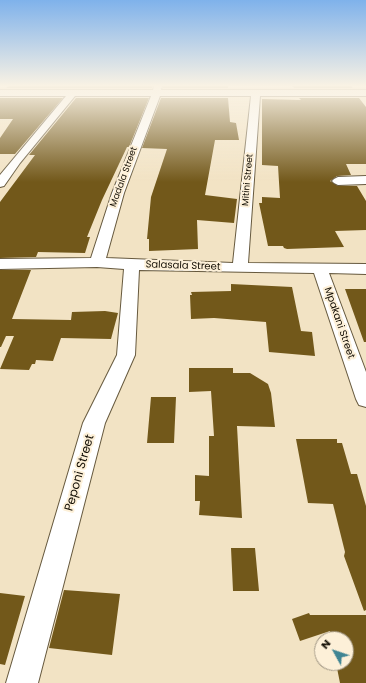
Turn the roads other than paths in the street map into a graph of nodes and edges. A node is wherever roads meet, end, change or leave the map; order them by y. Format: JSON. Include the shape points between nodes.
{"nodes":[{"id":1,"x":52,"y":118,"type":"edge"},
{"id":2,"x":146,"y":118,"type":"edge"},
{"id":3,"x":254,"y":118,"type":"edge"},
{"id":4,"x":366,"y":180,"type":"edge"},
{"id":5,"x":338,"y":181,"type":"dead end"},
{"id":6,"x":0,"y":183,"type":"edge"},
{"id":7,"x":97,"y":262,"type":"junction"},
{"id":8,"x":0,"y":264,"type":"edge"},
{"id":9,"x":132,"y":265,"type":"junction"},
{"id":10,"x":240,"y":268,"type":"junction"},
{"id":11,"x":320,"y":269,"type":"junction"},
{"id":12,"x":366,"y":269,"type":"edge"},
{"id":13,"x":366,"y":399,"type":"edge"},
{"id":14,"x":22,"y":683,"type":"edge"}],
"edges":[{"from":1,"to":6,"type":"street"},
{"from":2,"to":7,"type":"street","name":"Madala Street","via":[[118,192]]},
{"from":3,"to":10,"type":"street","name":"Mitini Street"},
{"from":4,"to":5,"type":"street"},
{"from":7,"to":8,"type":"street","name":"Salasala Street"},
{"from":7,"to":9,"type":"street","name":"Salasala Street"},
{"from":9,"to":10,"type":"street","name":"Salasala Street"},
{"from":9,"to":14,"type":"street","name":"Peponi Street","via":[[126,355],[94,423]]},
{"from":10,"to":11,"type":"street","name":"Salasala Street"},
{"from":11,"to":12,"type":"street","name":"Salasala Street"},
{"from":11,"to":13,"type":"street","name":"Mpakani Street"}]}
